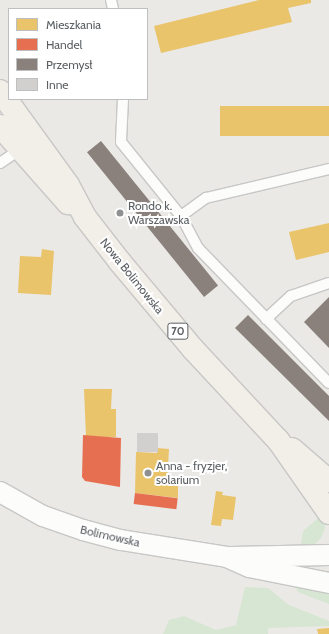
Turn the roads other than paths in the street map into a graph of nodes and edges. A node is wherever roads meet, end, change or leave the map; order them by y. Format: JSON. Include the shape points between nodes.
{"nodes":[{"id":1,"x":0,"y":91,"type":"edge"},
{"id":2,"x":123,"y":100,"type":"edge"},
{"id":3,"x":0,"y":126,"type":"edge"},
{"id":4,"x":19,"y":150,"type":"junction"},
{"id":5,"x":0,"y":163,"type":"edge"},
{"id":6,"x":329,"y":169,"type":"edge"},
{"id":7,"x":181,"y":216,"type":"junction"},
{"id":8,"x":85,"y":217,"type":"junction"},
{"id":9,"x":329,"y":283,"type":"edge"},
{"id":10,"x":266,"y":319,"type":"junction"},
{"id":11,"x":329,"y":383,"type":"edge"},
{"id":12,"x":278,"y":440,"type":"junction"},
{"id":13,"x":329,"y":481,"type":"edge"},
{"id":14,"x":0,"y":492,"type":"edge"},
{"id":15,"x":329,"y":513,"type":"edge"},
{"id":16,"x":329,"y":555,"type":"edge"},
{"id":17,"x":227,"y":557,"type":"junction"},
{"id":18,"x":329,"y":583,"type":"edge"}],
"edges":[{"from":1,"to":8,"type":"main road","name":"Nowa Bolimowska","number":"70","via":[[68,185]]},
{"from":2,"to":7,"type":"lane","via":[[121,142]]},
{"from":3,"to":4,"type":"main road","name":"Nowa Bolimowska","number":"70"},
{"from":4,"to":5,"type":"lane"},
{"from":4,"to":8,"type":"main road","name":"Nowa Bolimowska","number":"70","via":[[61,197]]},
{"from":6,"to":7,"type":"lane","via":[[206,198]]},
{"from":7,"to":10,"type":"lane","via":[[198,248]]},
{"from":8,"to":12,"type":"main road","name":"Nowa Bolimowska","number":"70","via":[[193,349]]},
{"from":9,"to":10,"type":"lane","via":[[291,296]]},
{"from":10,"to":11,"type":"lane"},
{"from":12,"to":13,"type":"main road","name":"Nowa Bolimowska","number":"70","via":[[299,454]]},
{"from":12,"to":15,"type":"main road","name":"Nowa Bolimowska","number":"70"},
{"from":14,"to":17,"type":"street","name":"Bolimowska","via":[[43,516],[68,526],[121,540]]},
{"from":16,"to":17,"type":"street","name":"Bolimowska"},
{"from":17,"to":18,"type":"street","name":"Bolimowska","via":[[249,567]]}]}
